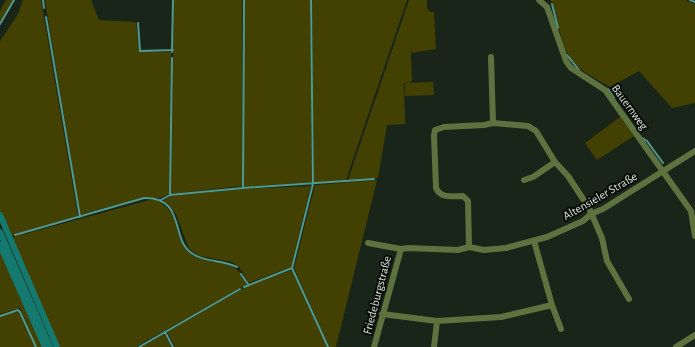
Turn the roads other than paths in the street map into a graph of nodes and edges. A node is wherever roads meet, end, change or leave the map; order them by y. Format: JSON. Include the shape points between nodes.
{"nodes":[{"id":1,"x":539,"y":0,"type":"edge"},
{"id":2,"x":491,"y":57,"type":"dead end"},
{"id":3,"x":493,"y":123,"type":"junction"},
{"id":4,"x":695,"y":151,"type":"edge"},
{"id":5,"x":555,"y":162,"type":"junction"},
{"id":6,"x":663,"y":171,"type":"junction"},
{"id":7,"x":524,"y":180,"type":"dead end"},
{"id":8,"x":591,"y":214,"type":"junction"},
{"id":9,"x":695,"y":236,"type":"edge"},
{"id":10,"x":534,"y":241,"type":"junction"},
{"id":11,"x":368,"y":243,"type":"dead end"},
{"id":12,"x":469,"y":247,"type":"junction"},
{"id":13,"x":401,"y":249,"type":"junction"},
{"id":14,"x":629,"y":299,"type":"dead end"},
{"id":15,"x":552,"y":305,"type":"junction"},
{"id":16,"x":382,"y":314,"type":"junction"},
{"id":17,"x":437,"y":322,"type":"junction"},
{"id":18,"x":561,"y":328,"type":"dead end"},
{"id":19,"x":695,"y":335,"type":"edge"},
{"id":20,"x":374,"y":347,"type":"edge"},
{"id":21,"x":434,"y":347,"type":"edge"},
{"id":22,"x":676,"y":347,"type":"edge"}],
"edges":[{"from":1,"to":6,"type":"street","name":"Bauernweg","via":[[547,7],[566,61],[571,68],[605,90]]},
{"from":2,"to":3,"type":"street"},
{"from":3,"to":5,"type":"street","via":[[528,126],[536,132]]},
{"from":3,"to":12,"type":"street","via":[[439,128],[435,130],[434,135],[436,188],[444,197],[463,196],[468,201]]},
{"from":4,"to":6,"type":"street","name":"Altensieler Straße"},
{"from":5,"to":7,"type":"street"},
{"from":5,"to":8,"type":"street","via":[[568,176]]},
{"from":6,"to":8,"type":"street","name":"Altensieler Straße"},
{"from":6,"to":9,"type":"street","name":"Bauernweg","via":[[691,212]]},
{"from":8,"to":10,"type":"street","name":"Altensieler Straße","via":[[583,221]]},
{"from":8,"to":14,"type":"street","via":[[602,238],[607,261]]},
{"from":10,"to":12,"type":"street","name":"Altensieler Straße","via":[[506,248],[484,250]]},
{"from":10,"to":15,"type":"street"},
{"from":11,"to":13,"type":"street","name":"Altensieler Straße"},
{"from":12,"to":13,"type":"street","name":"Altensieler Straße","via":[[458,250]]},
{"from":13,"to":16,"type":"street","name":"Friedeburgstraße"},
{"from":15,"to":17,"type":"street","via":[[501,317]]},
{"from":15,"to":18,"type":"street"},
{"from":16,"to":17,"type":"street"},
{"from":16,"to":20,"type":"street","name":"Friedeburgstraße"},
{"from":17,"to":21,"type":"street"},
{"from":19,"to":22,"type":"street"}]}
